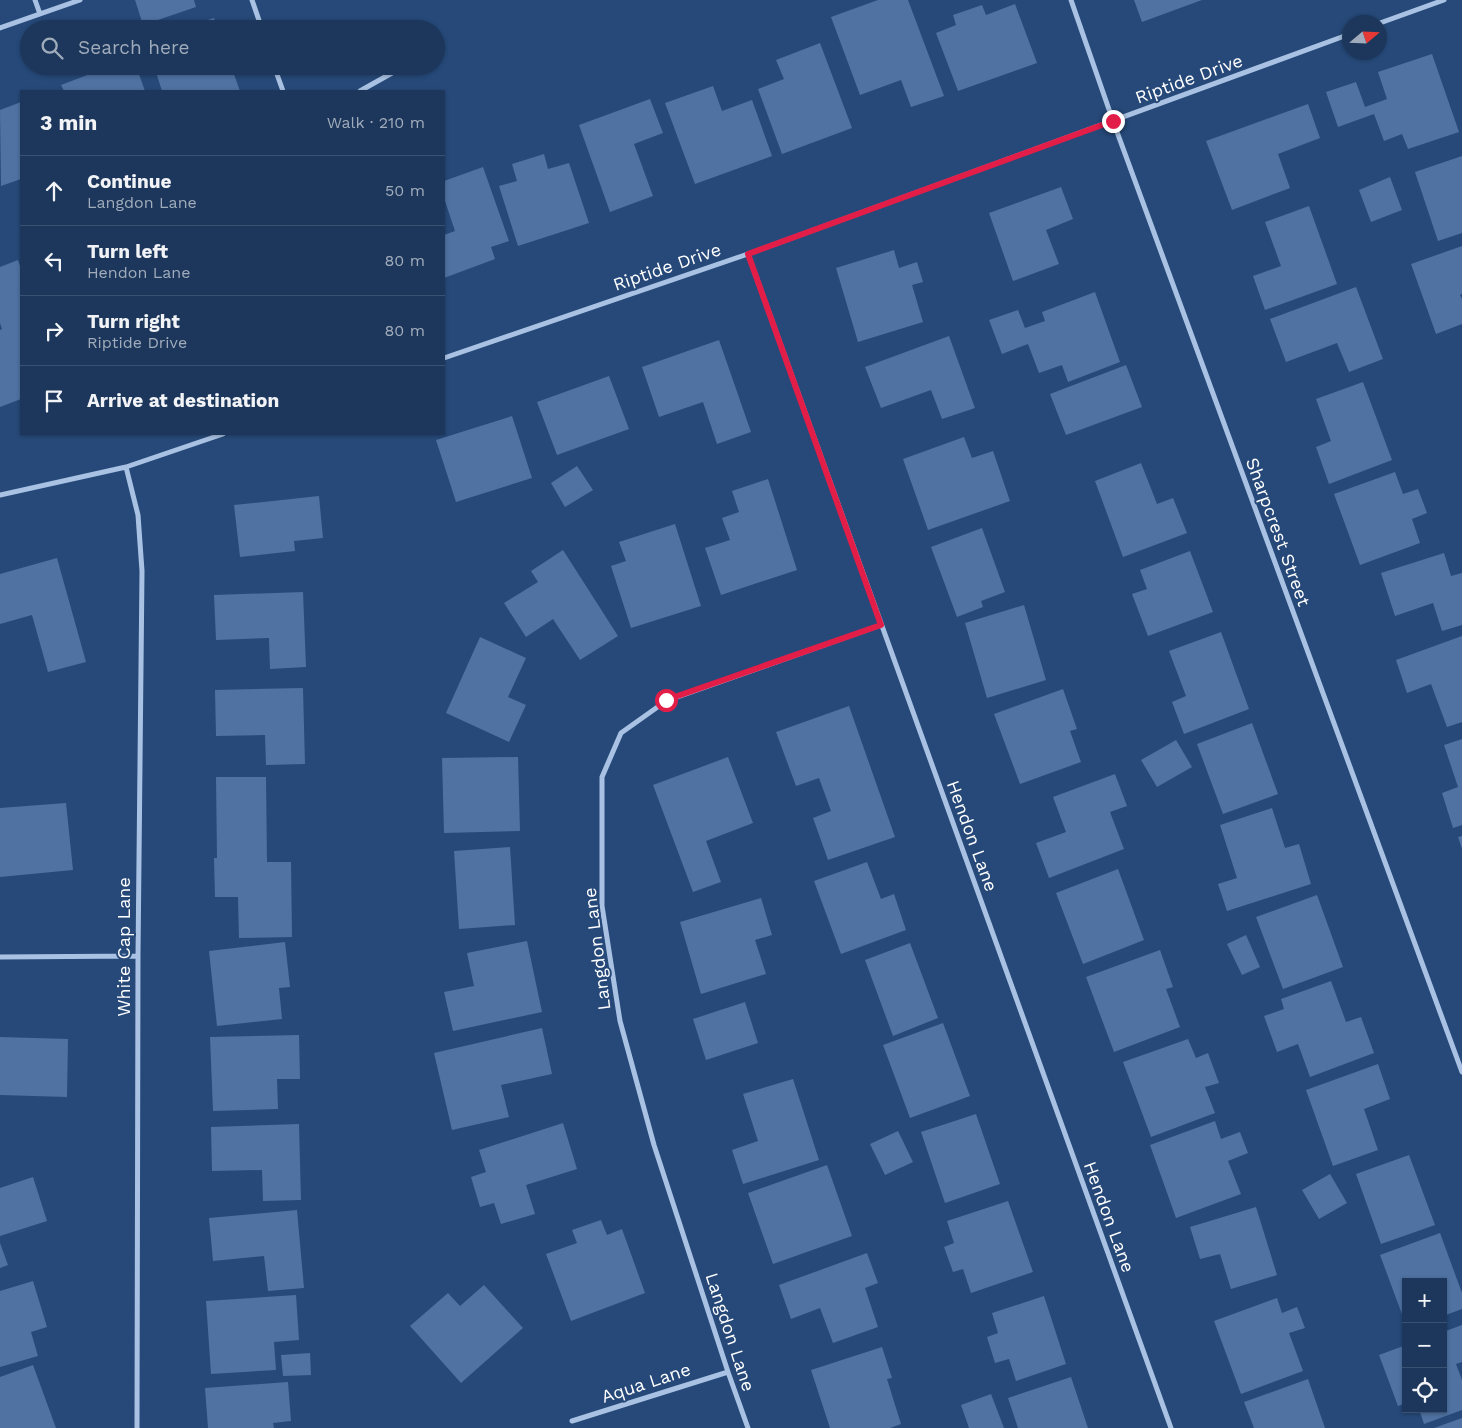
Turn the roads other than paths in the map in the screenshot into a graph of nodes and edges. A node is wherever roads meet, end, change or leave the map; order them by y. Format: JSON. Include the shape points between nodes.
{"nodes":[{"id":1,"x":35,"y":0,"type":"edge"},
{"id":2,"x":80,"y":0,"type":"edge"},
{"id":3,"x":252,"y":0,"type":"edge"},
{"id":4,"x":1071,"y":0,"type":"edge"},
{"id":5,"x":1444,"y":0,"type":"edge"},
{"id":6,"x":40,"y":14,"type":"junction"},
{"id":7,"x":23,"y":20,"type":"edge"},
{"id":8,"x":259,"y":20,"type":"edge"},
{"id":9,"x":20,"y":21,"type":"edge"},
{"id":10,"x":1387,"y":21,"type":"edge"},
{"id":11,"x":0,"y":28,"type":"edge"},
{"id":12,"x":1342,"y":37,"type":"edge"},
{"id":13,"x":277,"y":75,"type":"edge"},
{"id":14,"x":388,"y":75,"type":"edge"},
{"id":15,"x":282,"y":90,"type":"edge"},
{"id":16,"x":362,"y":90,"type":"edge"},
{"id":17,"x":1113,"y":121,"type":"junction"},
{"id":18,"x":748,"y":254,"type":"junction"},
{"id":19,"x":445,"y":358,"type":"edge"},
{"id":20,"x":220,"y":435,"type":"edge"},
{"id":21,"x":126,"y":467,"type":"junction"},
{"id":22,"x":0,"y":495,"type":"edge"},
{"id":23,"x":881,"y":625,"type":"junction"},
{"id":24,"x":138,"y":956,"type":"junction"},
{"id":25,"x":0,"y":957,"type":"edge"},
{"id":26,"x":1462,"y":1072,"type":"edge"},
{"id":27,"x":728,"y":1372,"type":"junction"},
{"id":28,"x":572,"y":1421,"type":"dead end"},
{"id":29,"x":137,"y":1428,"type":"edge"},
{"id":30,"x":748,"y":1428,"type":"edge"},
{"id":31,"x":1170,"y":1428,"type":"edge"}],
"edges":[{"from":1,"to":6,"type":"street"},
{"from":2,"to":6,"type":"street"},
{"from":3,"to":8,"type":"street"},
{"from":4,"to":17,"type":"street","name":"Sharpcrest Street"},
{"from":5,"to":10,"type":"street"},
{"from":6,"to":7,"type":"street"},
{"from":9,"to":11,"type":"street"},
{"from":12,"to":17,"type":"street","name":"Riptide Drive"},
{"from":13,"to":15,"type":"street"},
{"from":14,"to":16,"type":"street"},
{"from":17,"to":18,"type":"street","name":"Riptide Drive"},
{"from":17,"to":26,"type":"street","name":"Sharpcrest Street"},
{"from":18,"to":19,"type":"street","name":"Riptide Drive"},
{"from":18,"to":23,"type":"street","name":"Hendon Lane"},
{"from":20,"to":21,"type":"street"},
{"from":21,"to":22,"type":"street"},
{"from":21,"to":24,"type":"street","name":"White Cap Lane","via":[[138,515],[142,571]]},
{"from":23,"to":27,"type":"street","name":"Langdon Lane","via":[[666,700],[621,734],[602,777],[602,906],[620,1021],[654,1145]]},
{"from":23,"to":31,"type":"street","name":"Hendon Lane"},
{"from":24,"to":25,"type":"street"},
{"from":24,"to":29,"type":"street","name":"White Cap Lane"},
{"from":27,"to":28,"type":"street","name":"Aqua Lane"},
{"from":27,"to":30,"type":"street","name":"Langdon Lane"}]}
